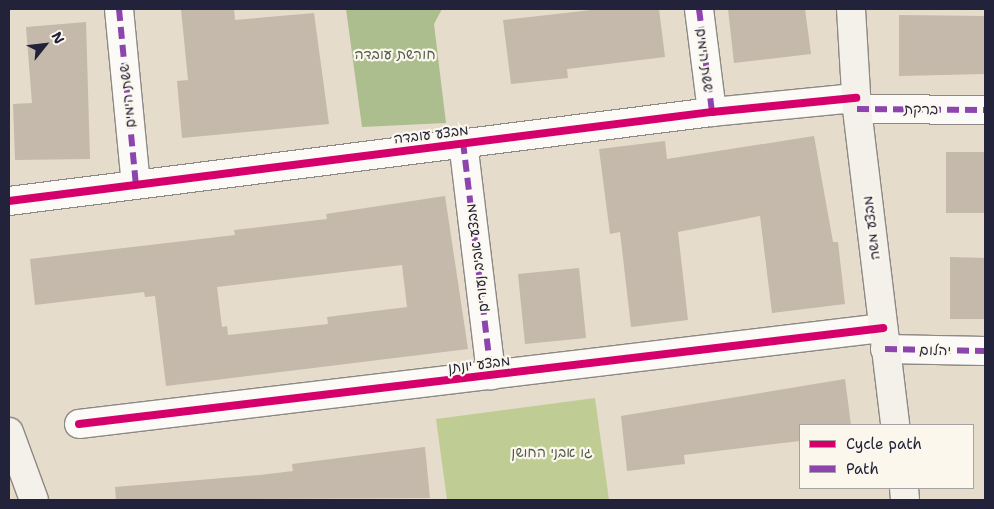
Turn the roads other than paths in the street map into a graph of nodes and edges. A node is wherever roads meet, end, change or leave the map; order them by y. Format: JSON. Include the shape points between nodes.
{"nodes":[{"id":1,"x":118,"y":9,"type":"edge"},
{"id":2,"x":699,"y":9,"type":"edge"},
{"id":3,"x":850,"y":16,"type":"edge"},
{"id":4,"x":857,"y":104,"type":"junction"},
{"id":5,"x":985,"y":110,"type":"edge"},
{"id":6,"x":712,"y":112,"type":"junction"},
{"id":7,"x":464,"y":142,"type":"junction"},
{"id":8,"x":136,"y":184,"type":"junction"},
{"id":9,"x":9,"y":201,"type":"edge"},
{"id":10,"x":884,"y":338,"type":"junction"},
{"id":11,"x":985,"y":351,"type":"edge"},
{"id":12,"x":491,"y":375,"type":"junction"},
{"id":13,"x":79,"y":424,"type":"dead end"},
{"id":14,"x":896,"y":424,"type":"edge"},
{"id":15,"x":9,"y":432,"type":"edge"},
{"id":16,"x":34,"y":500,"type":"edge"}],
"edges":[{"from":1,"to":8,"type":"street","name":"ששת הימים"},
{"from":2,"to":6,"type":"street","name":"ששת הימים"},
{"from":3,"to":4,"type":"street","name":"מבצע משה"},
{"from":4,"to":5,"type":"street","name":"ברקת"},
{"from":4,"to":6,"type":"street","name":"מבצע עובדה"},
{"from":4,"to":10,"type":"street","name":"מבצע משה"},
{"from":6,"to":7,"type":"street","name":"מבצע עובדה"},
{"from":7,"to":8,"type":"street","name":"מבצע עובדה"},
{"from":7,"to":12,"type":"street","name":"מבצע אביב נעורים"},
{"from":8,"to":9,"type":"street","name":"מבצע עובדה"},
{"from":10,"to":11,"type":"street","name":"יהלום"},
{"from":10,"to":12,"type":"street","name":"מבצע יונתן"},
{"from":10,"to":14,"type":"street","name":"מבצע משה"},
{"from":12,"to":13,"type":"street","name":"מבצע יונתן"},
{"from":15,"to":16,"type":"street"}]}
